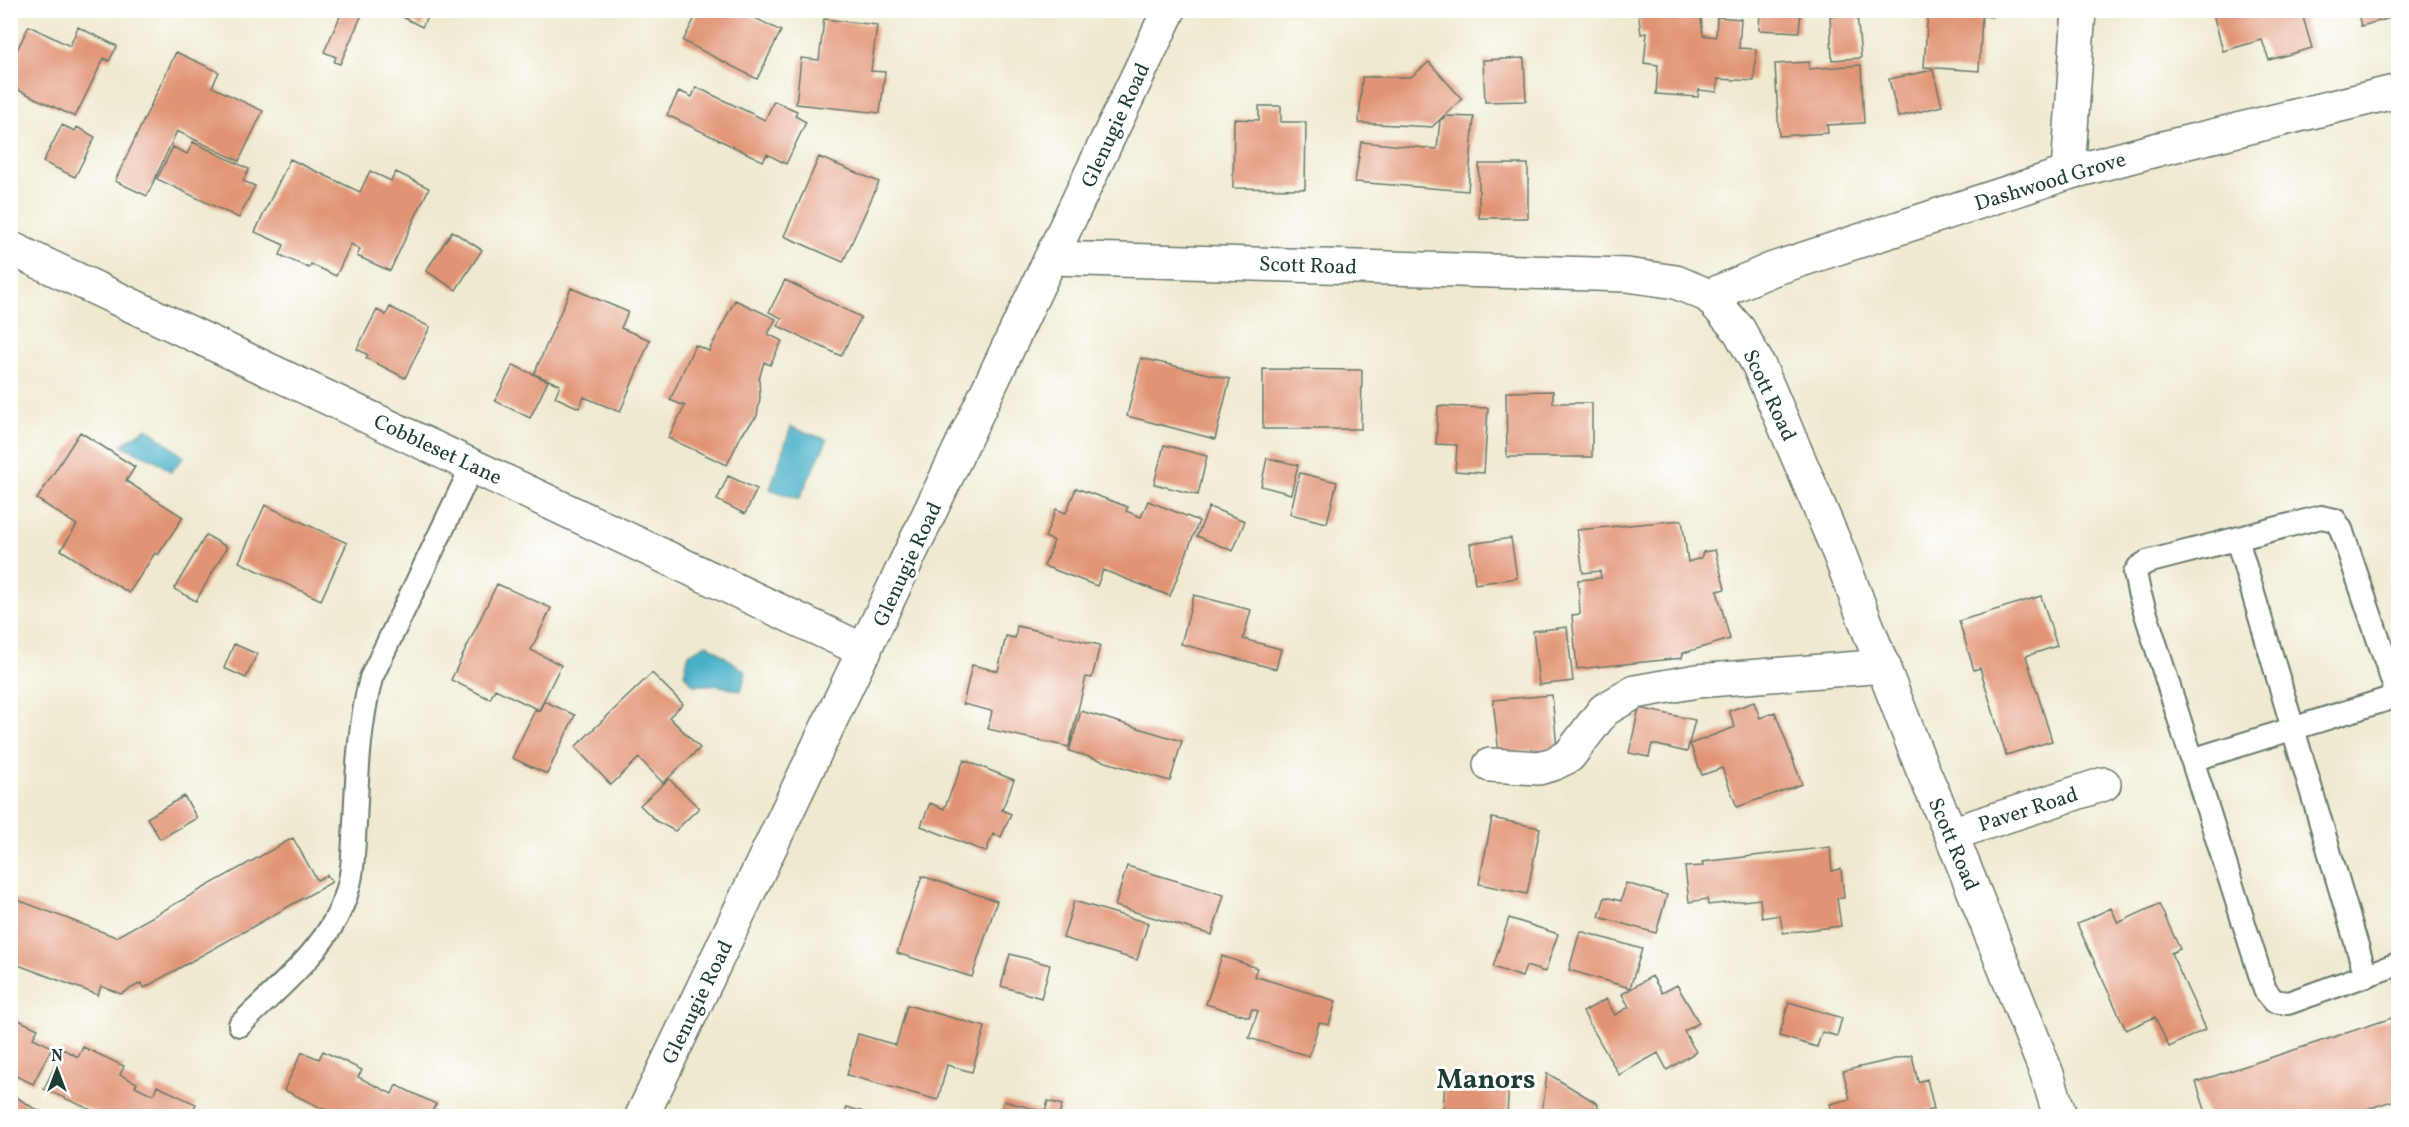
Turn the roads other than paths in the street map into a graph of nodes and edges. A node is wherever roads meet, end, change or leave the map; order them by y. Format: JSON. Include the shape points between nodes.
{"nodes":[{"id":1,"x":1169,"y":10,"type":"edge"},
{"id":2,"x":2079,"y":10,"type":"edge"},
{"id":3,"x":2398,"y":91,"type":"edge"},
{"id":4,"x":2068,"y":174,"type":"junction"},
{"id":5,"x":10,"y":248,"type":"edge"},
{"id":6,"x":1052,"y":258,"type":"junction"},
{"id":7,"x":1709,"y":296,"type":"junction"},
{"id":8,"x":473,"y":465,"type":"junction"},
{"id":9,"x":2237,"y":539,"type":"junction"},
{"id":10,"x":865,"y":651,"type":"junction"},
{"id":11,"x":1884,"y":666,"type":"junction"},
{"id":12,"x":2398,"y":696,"type":"edge"},
{"id":13,"x":2294,"y":728,"type":"junction"},
{"id":14,"x":2192,"y":760,"type":"junction"},
{"id":15,"x":1490,"y":765,"type":"dead end"},
{"id":16,"x":2104,"y":784,"type":"dead end"},
{"id":17,"x":1951,"y":834,"type":"junction"},
{"id":18,"x":2398,"y":964,"type":"edge"},
{"id":19,"x":2366,"y":976,"type":"junction"},
{"id":20,"x":240,"y":1026,"type":"dead end"},
{"id":21,"x":642,"y":1116,"type":"edge"},
{"id":22,"x":2060,"y":1116,"type":"edge"}],
"edges":[{"from":1,"to":6,"type":"street","name":"Glenugie Road"},
{"from":2,"to":4,"type":"street"},
{"from":3,"to":4,"type":"street","name":"Dashwood Grove","via":[[2159,148]]},
{"from":4,"to":7,"type":"street","name":"Dashwood Grove","via":[[1773,269]]},
{"from":5,"to":8,"type":"street","name":"Cobbleset Lane"},
{"from":6,"to":7,"type":"street","name":"Scott Road","via":[[1626,274],[1676,282]]},
{"from":6,"to":10,"type":"street","name":"Glenugie Road"},
{"from":7,"to":11,"type":"street","name":"Scott Road","via":[[1739,330],[1759,366]]},
{"from":8,"to":10,"type":"street","name":"Cobbleset Lane"},
{"from":8,"to":20,"type":"lane","via":[[371,678],[362,715],[352,869],[346,897],[313,951]]},
{"from":9,"to":12,"type":"lane","via":[[2321,517],[2335,520]]},
{"from":9,"to":13,"type":"lane"},
{"from":9,"to":14,"type":"lane","via":[[2147,562],[2135,573]]},
{"from":10,"to":21,"type":"street","name":"Glenugie Road"},
{"from":11,"to":15,"type":"street","via":[[1697,681],[1635,692],[1604,710],[1569,756],[1539,768]]},
{"from":11,"to":17,"type":"street","name":"Scott Road"},
{"from":12,"to":13,"type":"lane"},
{"from":13,"to":14,"type":"lane"},
{"from":13,"to":19,"type":"lane"},
{"from":14,"to":19,"type":"lane","via":[[2265,990],[2274,1000],[2288,1003]]},
{"from":16,"to":17,"type":"street","name":"Paver Road"},
{"from":17,"to":22,"type":"street","name":"Scott Road","via":[[2047,1074]]},
{"from":18,"to":19,"type":"lane"}]}
